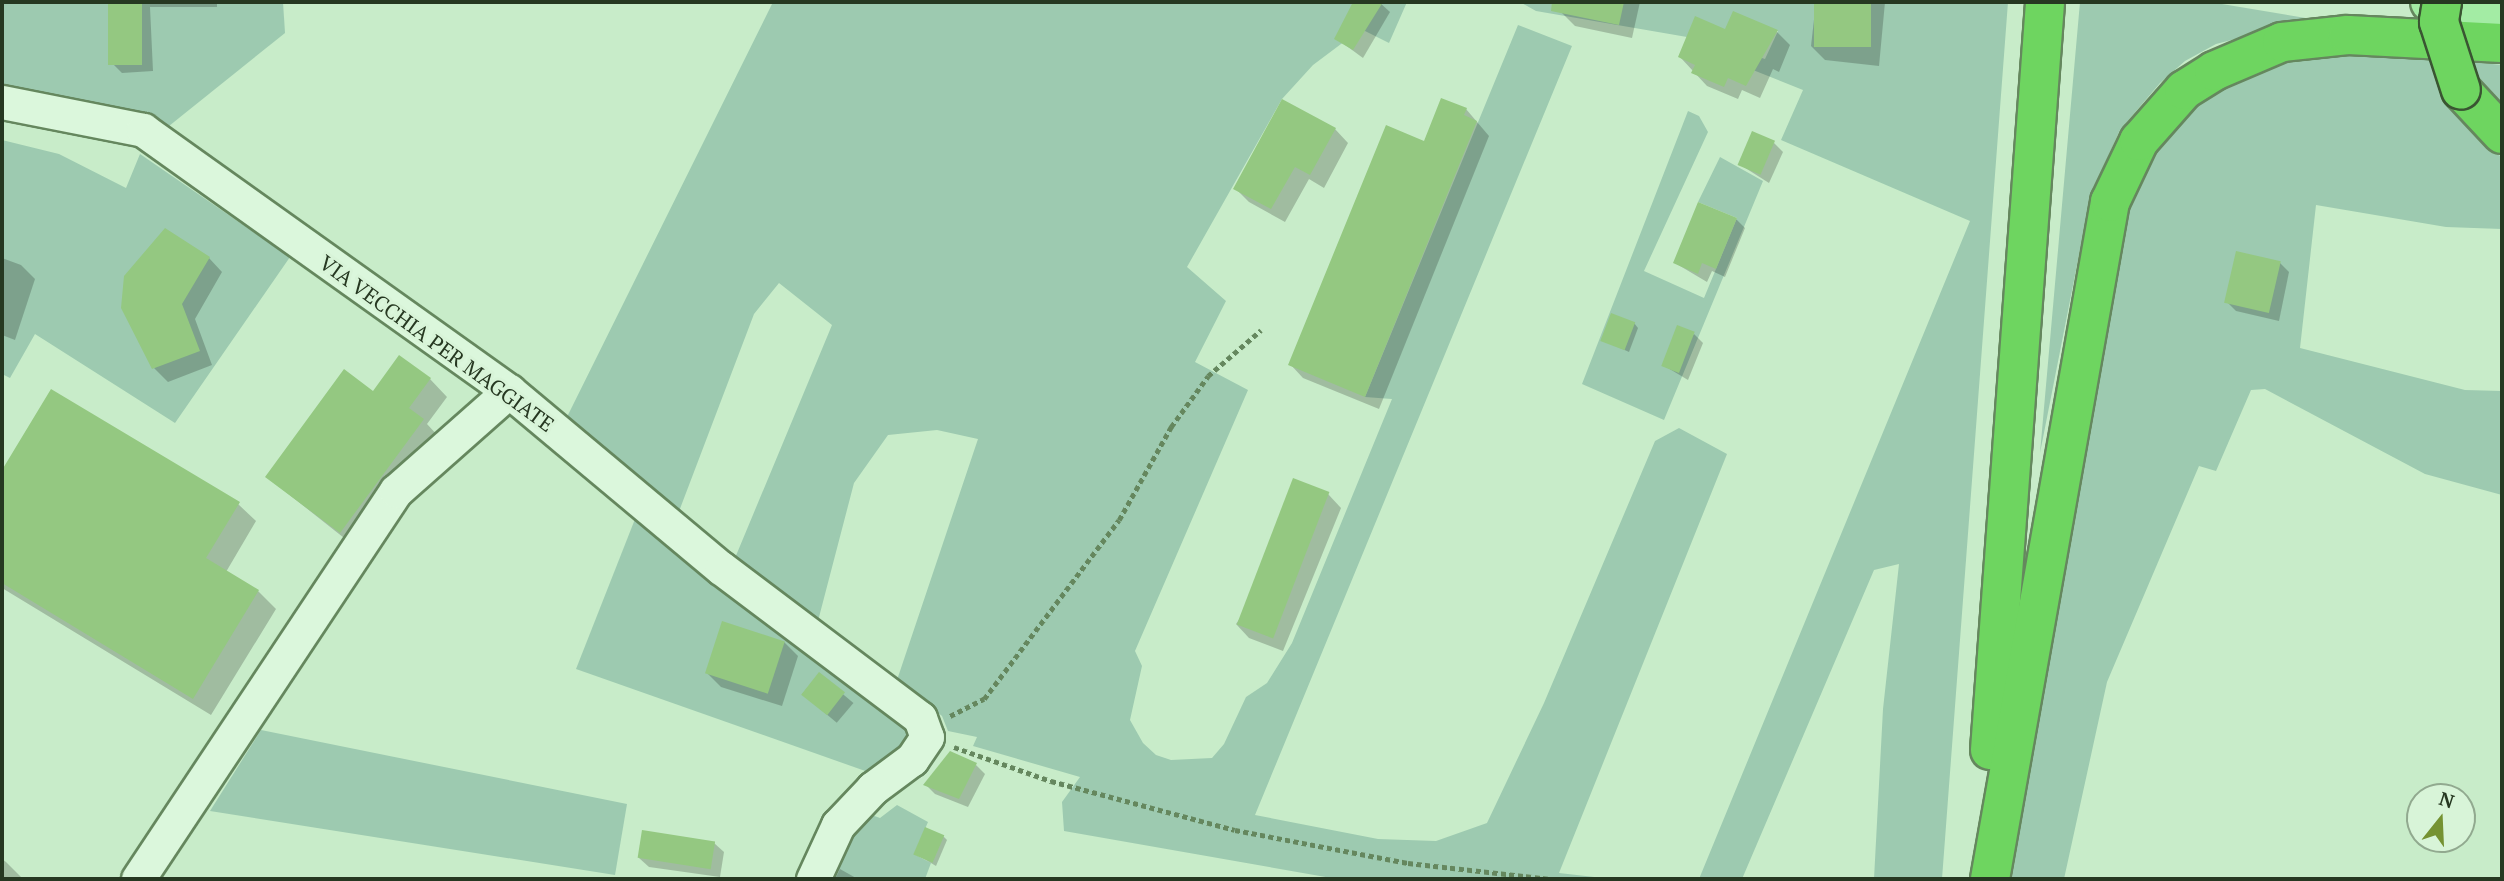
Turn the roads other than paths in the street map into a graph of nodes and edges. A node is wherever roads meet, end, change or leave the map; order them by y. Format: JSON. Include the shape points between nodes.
{"nodes":[{"id":1,"x":2045,"y":2,"type":"edge"},
{"id":2,"x":2430,"y":2,"type":"edge"},
{"id":3,"x":2442,"y":2,"type":"edge"},
{"id":4,"x":2502,"y":11,"type":"edge"},
{"id":5,"x":2502,"y":43,"type":"edge"},
{"id":6,"x":2,"y":102,"type":"edge"},
{"id":7,"x":2502,"y":134,"type":"edge"},
{"id":8,"x":509,"y":391,"type":"junction"},
{"id":9,"x":138,"y":879,"type":"edge"},
{"id":10,"x":813,"y":879,"type":"edge"},
{"id":11,"x":1980,"y":879,"type":"edge"},
{"id":12,"x":1990,"y":879,"type":"edge"}],
"edges":[{"from":1,"to":11,"type":"highway"},
{"from":2,"to":4,"type":"main road"},
{"from":3,"to":7,"type":"highway","bridge":true,"via":[[2439,22],[2461,90]]},
{"from":5,"to":12,"type":"highway","via":[[2348,35],[2282,43],[2214,71],[2184,90],[2139,141],[2110,202]]},
{"from":6,"to":8,"type":"street","name":"VIA VECCHIA PER MAGGIATE","via":[[143,130]]},
{"from":8,"to":9,"type":"street","via":[[396,491]]},
{"from":8,"to":10,"type":"street","name":"VIA VECCHIA PER MAGGIATE","via":[[721,568],[920,718],[925,733],[912,759],[873,789],[838,825]]}]}
